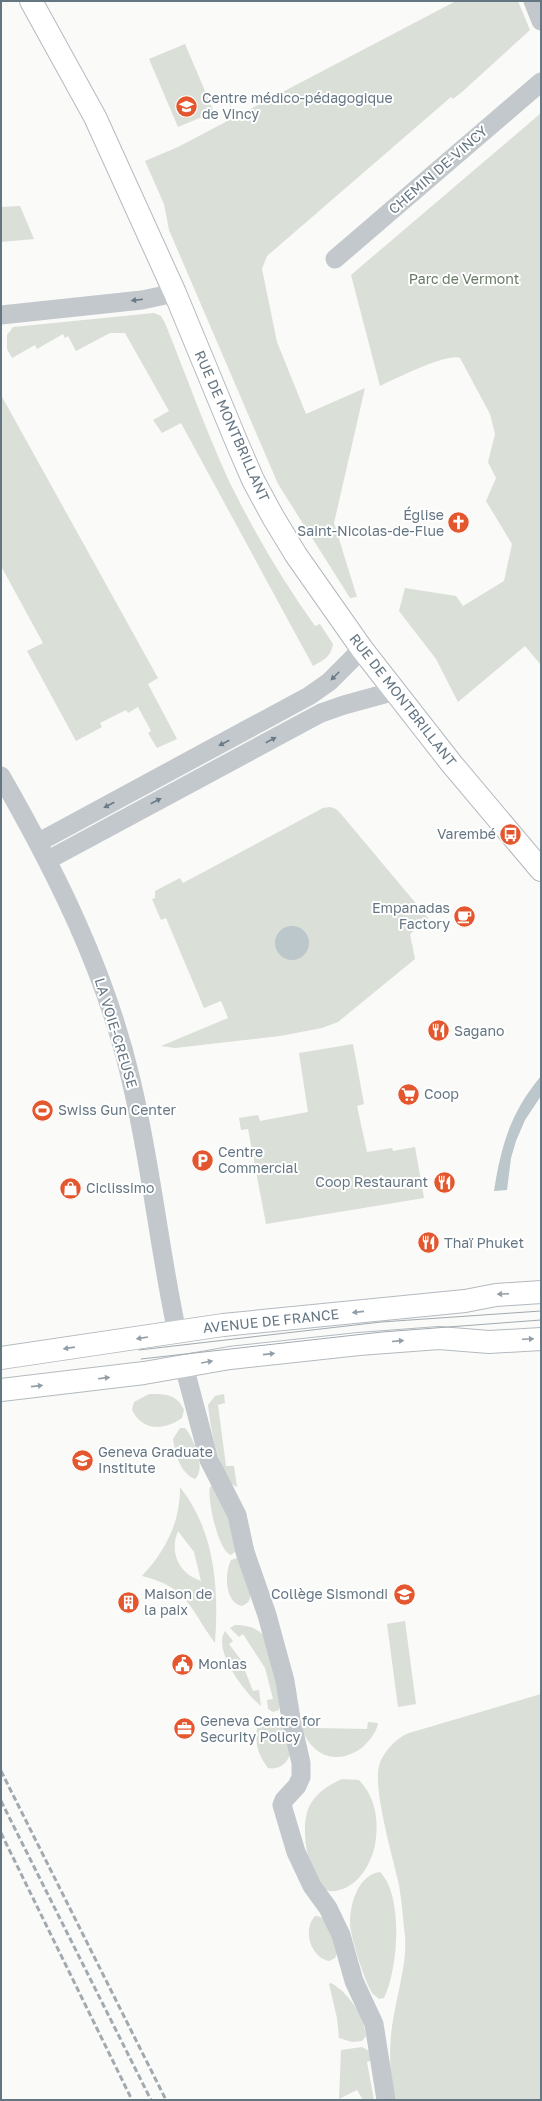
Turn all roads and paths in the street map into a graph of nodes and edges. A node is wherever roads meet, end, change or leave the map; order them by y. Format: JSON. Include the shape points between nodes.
{"nodes":[{"id":1,"x":31,"y":1,"type":"edge"},
{"id":2,"x":533,"y":1,"type":"edge"},
{"id":3,"x":541,"y":21,"type":"edge"},
{"id":4,"x":541,"y":82,"type":"edge"},
{"id":5,"x":335,"y":259,"type":"dead end"},
{"id":6,"x":175,"y":293,"type":"junction"},
{"id":7,"x":1,"y":314,"type":"edge"},
{"id":8,"x":362,"y":649,"type":"junction"},
{"id":9,"x":395,"y":691,"type":"junction"},
{"id":10,"x":300,"y":702,"type":"junction"},
{"id":11,"x":309,"y":720,"type":"junction"},
{"id":12,"x":190,"y":762,"type":"junction"},
{"id":13,"x":1,"y":776,"type":"edge"},
{"id":14,"x":199,"y":778,"type":"junction"},
{"id":15,"x":39,"y":842,"type":"junction"},
{"id":16,"x":48,"y":860,"type":"junction"},
{"id":17,"x":541,"y":870,"type":"edge"},
{"id":18,"x":541,"y":1292,"type":"edge"},
{"id":19,"x":177,"y":1332,"type":"junction"},
{"id":20,"x":541,"y":1339,"type":"edge"},
{"id":21,"x":1,"y":1358,"type":"edge"},
{"id":22,"x":184,"y":1366,"type":"junction"},
{"id":23,"x":1,"y":1390,"type":"edge"},
{"id":24,"x":386,"y":2100,"type":"edge"}],
"edges":[{"from":1,"to":6,"type":"main road","name":"RUE DE MONTBRILLANT","via":[[96,117]]},
{"from":2,"to":3,"type":"street"},
{"from":4,"to":5,"type":"street","name":"CHEMIN DE-VINCY"},
{"from":6,"to":7,"type":"street","one_way":true,"via":[[142,300]]},
{"from":6,"to":8,"type":"main road","name":"RUE DE MONTBRILLANT","via":[[253,480],[296,555]]},
{"from":8,"to":9,"type":"main road","name":"RUE DE MONTBRILLANT"},
{"from":8,"to":10,"type":"street","one_way":true,"via":[[329,682]]},
{"from":9,"to":11,"type":"street","via":[[344,705]]},
{"from":9,"to":17,"type":"main road","name":"RUE DE MONTBRILLANT","via":[[451,763]]},
{"from":10,"to":11,"type":"street"},
{"from":10,"to":12,"type":"street","one_way":true},
{"from":14,"to":11,"type":"street","one_way":true},
{"from":12,"to":14,"type":"street"},
{"from":12,"to":15,"type":"street","one_way":true},
{"from":13,"to":15,"type":"street","name":"LA VOIE-CREUSE"},
{"from":16,"to":14,"type":"street","one_way":true},
{"from":15,"to":16,"type":"street","name":"LA VOIE-CREUSE"},
{"from":16,"to":19,"type":"street","name":"LA VOIE-CREUSE","via":[[85,939],[126,1059],[144,1143]]},
{"from":18,"to":19,"type":"main road","name":"AVENUE DE FRANCE","one_way":true},
{"from":19,"to":21,"type":"main road","name":"AVENUE DE FRANCE","one_way":true},
{"from":19,"to":22,"type":"main road"},
{"from":22,"to":20,"type":"main road","one_way":true,"via":[[230,1358],[412,1340],[463,1338],[489,1342]]},
{"from":23,"to":22,"type":"main road","one_way":true},
{"from":22,"to":24,"type":"street","via":[[209,1460],[237,1515],[245,1552],[270,1622],[285,1680],[301,1763],[301,1777],[282,1805],[296,1852],[312,1886],[328,1908],[341,1935],[354,1981],[374,2024]]}]}
